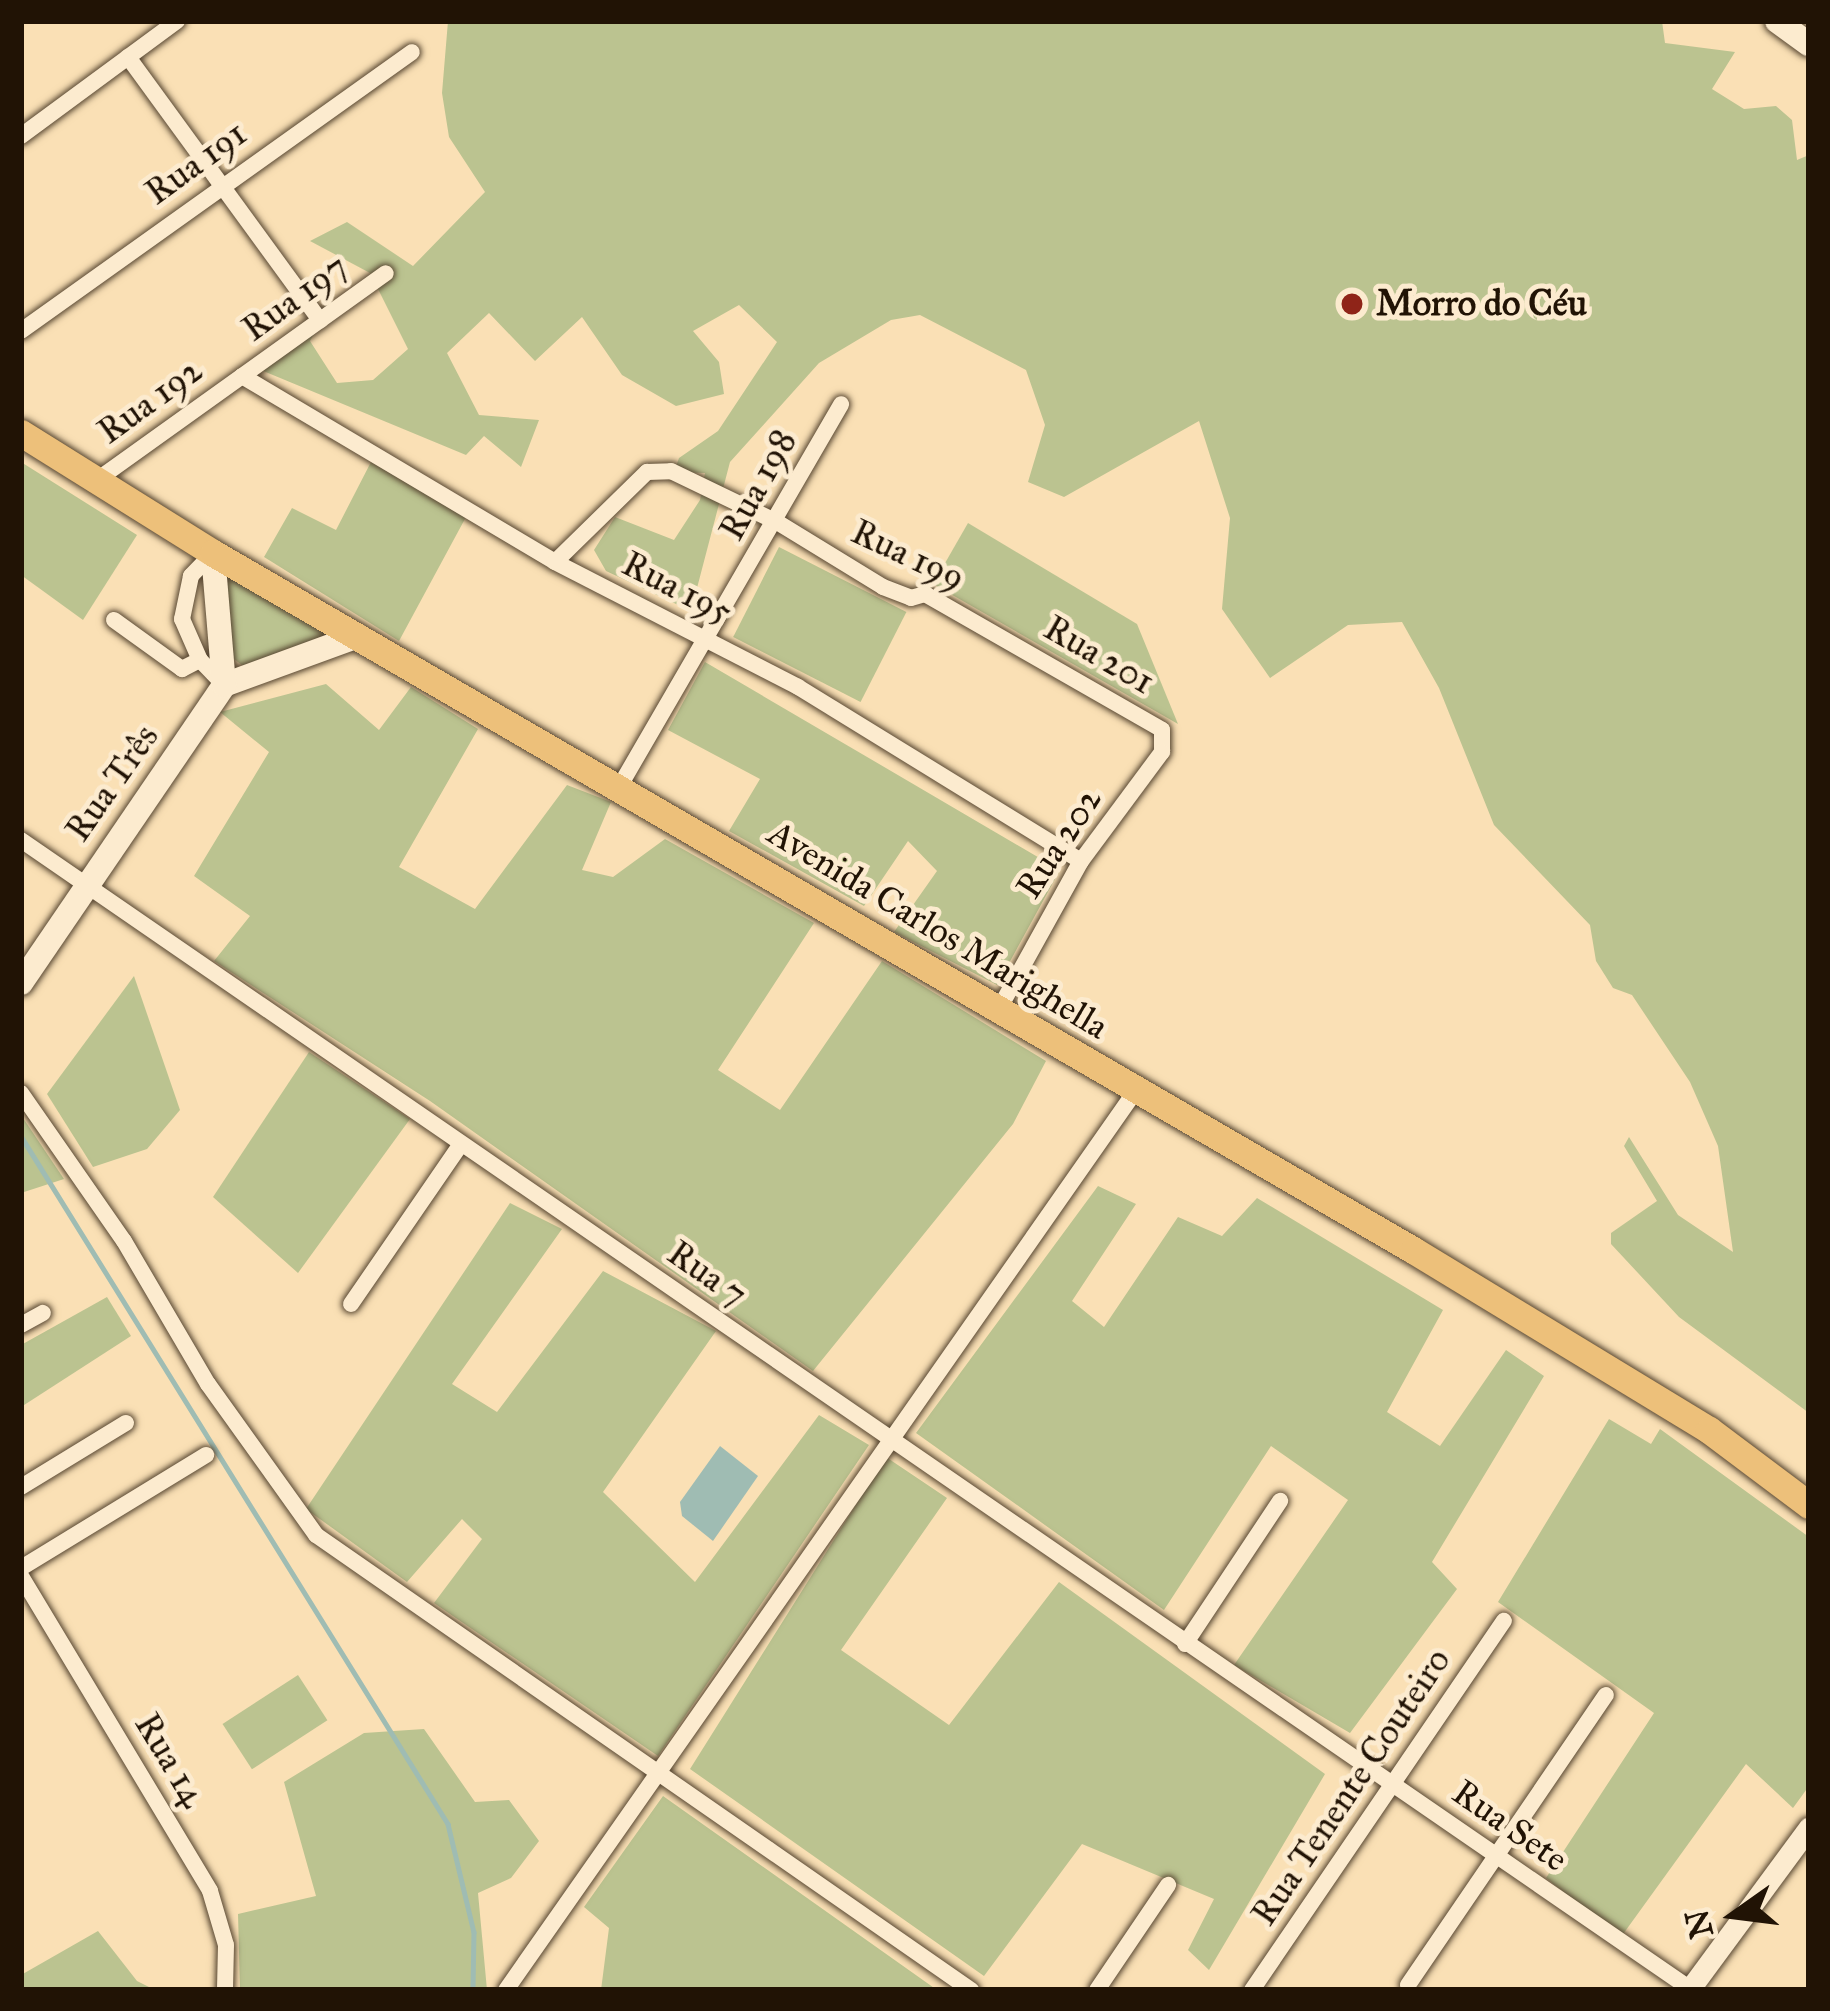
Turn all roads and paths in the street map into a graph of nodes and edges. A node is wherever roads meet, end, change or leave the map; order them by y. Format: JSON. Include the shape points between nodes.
{"nodes":[{"id":1,"x":177,"y":21,"type":"edge"},
{"id":2,"x":1777,"y":21,"type":"edge"},
{"id":3,"x":1809,"y":44,"type":"edge"},
{"id":4,"x":412,"y":52,"type":"dead end"},
{"id":5,"x":128,"y":58,"type":"junction"},
{"id":6,"x":21,"y":136,"type":"edge"},
{"id":7,"x":222,"y":183,"type":"junction"},
{"id":8,"x":386,"y":273,"type":"dead end"},
{"id":9,"x":320,"y":320,"type":"junction"},
{"id":10,"x":21,"y":331,"type":"edge"},
{"id":11,"x":242,"y":376,"type":"junction"},
{"id":12,"x":841,"y":404,"type":"dead end"},
{"id":13,"x":21,"y":433,"type":"edge"},
{"id":14,"x":97,"y":480,"type":"junction"},
{"id":15,"x":777,"y":522,"type":"junction"},
{"id":16,"x":213,"y":553,"type":"junction"},
{"id":17,"x":555,"y":562,"type":"junction"},
{"id":18,"x":114,"y":620,"type":"dead end"},
{"id":19,"x":358,"y":636,"type":"junction"},
{"id":20,"x":708,"y":640,"type":"junction"},
{"id":21,"x":1013,"y":644,"type":"joint"},
{"id":22,"x":200,"y":661,"type":"junction"},
{"id":23,"x":224,"y":685,"type":"junction"},
{"id":24,"x":1151,"y":723,"type":"joint"},
{"id":25,"x":621,"y":784,"type":"junction"},
{"id":26,"x":21,"y":840,"type":"edge"},
{"id":27,"x":1081,"y":861,"type":"junction"},
{"id":28,"x":85,"y":885,"type":"junction"},
{"id":29,"x":21,"y":983,"type":"edge"},
{"id":30,"x":1000,"y":1007,"type":"junction"},
{"id":31,"x":1136,"y":1089,"type":"junction"},
{"id":32,"x":21,"y":1093,"type":"edge"},
{"id":33,"x":460,"y":1144,"type":"junction"},
{"id":34,"x":351,"y":1304,"type":"dead end"},
{"id":35,"x":43,"y":1313,"type":"dead end"},
{"id":36,"x":21,"y":1325,"type":"edge"},
{"id":37,"x":126,"y":1423,"type":"dead end"},
{"id":38,"x":886,"y":1438,"type":"junction"},
{"id":39,"x":206,"y":1455,"type":"dead end"},
{"id":40,"x":21,"y":1486,"type":"edge"},
{"id":41,"x":1280,"y":1501,"type":"dead end"},
{"id":42,"x":1809,"y":1505,"type":"edge"},
{"id":43,"x":21,"y":1572,"type":"edge"},
{"id":44,"x":1504,"y":1621,"type":"dead end"},
{"id":45,"x":1185,"y":1644,"type":"junction"},
{"id":46,"x":1606,"y":1695,"type":"dead end"},
{"id":47,"x":1292,"y":1718,"type":"joint"},
{"id":48,"x":657,"y":1773,"type":"junction"},
{"id":49,"x":1394,"y":1785,"type":"junction"},
{"id":50,"x":1809,"y":1827,"type":"edge"},
{"id":51,"x":1497,"y":1857,"type":"junction"},
{"id":52,"x":1168,"y":1885,"type":"dead end"},
{"id":53,"x":1408,"y":1985,"type":"dead end"},
{"id":54,"x":1689,"y":1989,"type":"edge"},
{"id":55,"x":225,"y":1990,"type":"edge"},
{"id":56,"x":506,"y":1990,"type":"edge"},
{"id":57,"x":970,"y":1990,"type":"edge"},
{"id":58,"x":1097,"y":1990,"type":"edge"},
{"id":59,"x":1252,"y":1990,"type":"edge"}],
"edges":[{"from":1,"to":5,"type":"street"},
{"from":2,"to":3,"type":"main road"},
{"from":4,"to":7,"type":"street","name":"Rua 191"},
{"from":5,"to":6,"type":"street"},
{"from":5,"to":7,"type":"street"},
{"from":7,"to":9,"type":"street"},
{"from":7,"to":10,"type":"street","name":"Rua 191"},
{"from":8,"to":9,"type":"street","name":"Rua 197"},
{"from":9,"to":11,"type":"street","name":"Rua 197"},
{"from":11,"to":14,"type":"street","name":"Rua 192"},
{"from":11,"to":17,"type":"street","name":"Rua 195"},
{"from":12,"to":15,"type":"street","name":"Rua 198"},
{"from":13,"to":14,"type":"main road","name":"Avenida Carlos Marighella"},
{"from":14,"to":16,"type":"main road","name":"Avenida Carlos Marighella"},
{"from":15,"to":17,"type":"street","via":[[657,470]]},
{"from":15,"to":20,"type":"street","name":"Rua 198"},
{"from":15,"to":21,"type":"street","name":"Rua 199","via":[[883,587],[911,598],[926,594]]},
{"from":16,"to":19,"type":"main road","name":"Avenida Carlos Marighella"},
{"from":16,"to":22,"type":"street","via":[[191,576],[182,605]]},
{"from":16,"to":23,"type":"main road"},
{"from":17,"to":20,"type":"street","name":"Rua 195"},
{"from":18,"to":22,"type":"street","via":[[182,669]]},
{"from":19,"to":23,"type":"main road"},
{"from":19,"to":25,"type":"main road","name":"Avenida Carlos Marighella"},
{"from":20,"to":25,"type":"street","name":"Rua 198"},
{"from":20,"to":27,"type":"street","name":"Rua 195"},
{"from":21,"to":24,"type":"street","name":"Rua 201"},
{"from":22,"to":23,"type":"street"},
{"from":23,"to":28,"type":"main road","name":"Rua Três"},
{"from":24,"to":27,"type":"street","name":"Rua 202","via":[[1167,740],[1162,752]]},
{"from":25,"to":30,"type":"main road","name":"Avenida Carlos Marighella"},
{"from":26,"to":28,"type":"street","name":"Rua 7"},
{"from":27,"to":30,"type":"street","name":"Rua 202"},
{"from":28,"to":29,"type":"main road","name":"Rua Três"},
{"from":28,"to":33,"type":"street","name":"Rua 7"},
{"from":30,"to":31,"type":"main road","name":"Avenida Carlos Marighella"},
{"from":31,"to":38,"type":"street"},
{"from":31,"to":42,"type":"main road","name":"Avenida Carlos Marighella","via":[[1708,1430]]},
{"from":32,"to":48,"type":"street","via":[[304,1523]]},
{"from":33,"to":34,"type":"street"},
{"from":33,"to":38,"type":"street","name":"Rua 7"},
{"from":35,"to":36,"type":"street"},
{"from":37,"to":40,"type":"street"},
{"from":38,"to":45,"type":"street","name":"Rua 7"},
{"from":38,"to":48,"type":"street"},
{"from":39,"to":43,"type":"street"},
{"from":41,"to":45,"type":"street"},
{"from":43,"to":55,"type":"street","name":"Rua 14","via":[[210,1891],[226,1945]]},
{"from":44,"to":49,"type":"street","name":"Rua Tenente Couteiro"},
{"from":45,"to":47,"type":"street","name":"Rua 7"},
{"from":46,"to":51,"type":"street"},
{"from":47,"to":49,"type":"street","name":"Rua Sete"},
{"from":48,"to":56,"type":"street"},
{"from":48,"to":57,"type":"street"},
{"from":49,"to":51,"type":"street","name":"Rua Sete"},
{"from":49,"to":59,"type":"street","name":"Rua Tenente Couteiro"},
{"from":50,"to":54,"type":"street"},
{"from":51,"to":53,"type":"street"},
{"from":51,"to":54,"type":"street","name":"Rua Sete"},
{"from":52,"to":58,"type":"street"}]}
